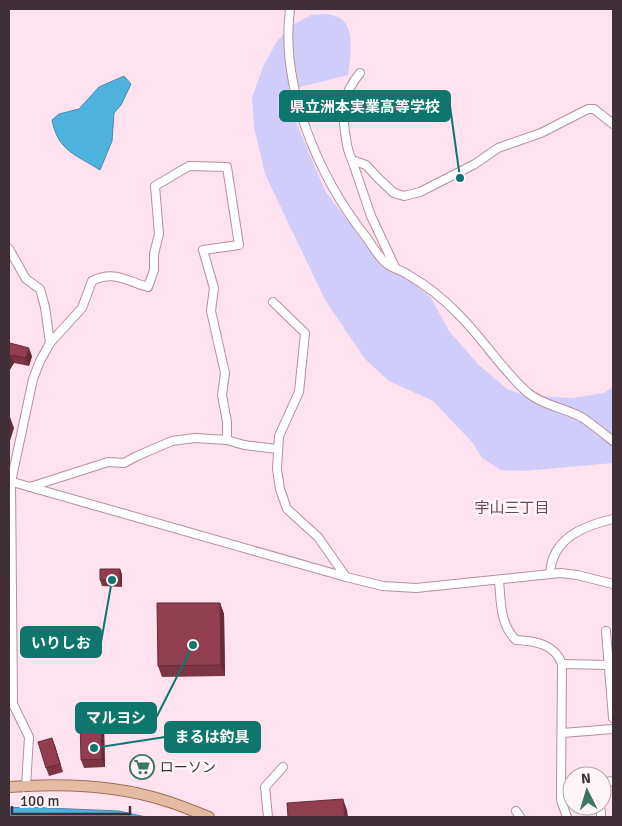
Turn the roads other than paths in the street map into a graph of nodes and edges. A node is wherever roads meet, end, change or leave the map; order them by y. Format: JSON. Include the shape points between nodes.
{"nodes":[{"id":1,"x":290,"y":9,"type":"edge"},
{"id":2,"x":360,"y":73,"type":"dead end"},
{"id":3,"x":613,"y":124,"type":"edge"},
{"id":4,"x":352,"y":160,"type":"junction"},
{"id":5,"x":9,"y":248,"type":"edge"},
{"id":6,"x":395,"y":267,"type":"junction"},
{"id":7,"x":273,"y":302,"type":"dead end"},
{"id":8,"x":50,"y":343,"type":"junction"},
{"id":9,"x":227,"y":440,"type":"junction"},
{"id":10,"x":613,"y":441,"type":"edge"},
{"id":11,"x":278,"y":449,"type":"junction"},
{"id":12,"x":10,"y":481,"type":"edge"},
{"id":13,"x":30,"y":487,"type":"junction"},
{"id":14,"x":613,"y":519,"type":"edge"},
{"id":15,"x":10,"y":560,"type":"edge"},
{"id":16,"x":550,"y":574,"type":"junction"},
{"id":17,"x":346,"y":577,"type":"junction"},
{"id":18,"x":499,"y":581,"type":"junction"},
{"id":19,"x":613,"y":584,"type":"edge"},
{"id":20,"x":606,"y":631,"type":"dead end"},
{"id":21,"x":562,"y":664,"type":"junction"},
{"id":22,"x":608,"y":665,"type":"junction"},
{"id":23,"x":613,"y":718,"type":"edge"},
{"id":24,"x":613,"y":729,"type":"edge"},
{"id":25,"x":562,"y":733,"type":"junction"},
{"id":26,"x":283,"y":767,"type":"dead end"},
{"id":27,"x":26,"y":786,"type":"junction"},
{"id":28,"x":9,"y":787,"type":"edge"},
{"id":29,"x":561,"y":794,"type":"joint"},
{"id":30,"x":209,"y":817,"type":"edge"},
{"id":31,"x":268,"y":817,"type":"edge"},
{"id":32,"x":568,"y":817,"type":"edge"}],
"edges":[{"from":1,"to":6,"type":"street","via":[[293,75],[301,111],[319,162],[355,223],[387,264]]},
{"from":2,"to":4,"type":"street","via":[[343,106],[348,152]]},
{"from":3,"to":4,"type":"street","via":[[594,109],[588,109],[541,133],[498,148],[420,192],[404,196],[394,193],[366,165]]},
{"from":4,"to":6,"type":"street","via":[[371,216]]},
{"from":5,"to":8,"type":"street","via":[[26,279],[40,289],[46,307]]},
{"from":6,"to":10,"type":"street","via":[[461,317],[529,393],[582,418]]},
{"from":7,"to":11,"type":"street","via":[[305,333],[299,392],[280,436]]},
{"from":8,"to":9,"type":"street","via":[[82,308],[92,282],[103,276],[116,276],[148,288],[159,234],[155,186],[189,166],[226,167],[238,245],[203,250],[214,288],[211,310],[225,374],[222,395]]},
{"from":8,"to":12,"type":"street","via":[[33,379]]},
{"from":9,"to":11,"type":"street"},
{"from":9,"to":13,"type":"street","via":[[172,440],[124,463],[108,462]]},
{"from":11,"to":17,"type":"street","via":[[277,469],[287,509],[318,537]]},
{"from":12,"to":13,"type":"street"},
{"from":12,"to":15,"type":"street"},
{"from":13,"to":17,"type":"street"},
{"from":14,"to":16,"type":"street","via":[[566,537],[553,557]]},
{"from":15,"to":27,"type":"street","via":[[13,704],[29,737]]},
{"from":16,"to":18,"type":"street"},
{"from":16,"to":19,"type":"street","via":[[567,574]]},
{"from":17,"to":18,"type":"street","via":[[383,586],[416,588]]},
{"from":18,"to":21,"type":"street","via":[[504,622],[509,634],[516,640],[546,645],[560,657]]},
{"from":20,"to":22,"type":"street"},
{"from":21,"to":22,"type":"street"},
{"from":21,"to":25,"type":"street"},
{"from":22,"to":23,"type":"street"},
{"from":24,"to":25,"type":"street"},
{"from":25,"to":29,"type":"street"},
{"from":26,"to":31,"type":"street","via":[[265,787]]},
{"from":27,"to":28,"type":"main road"},
{"from":27,"to":30,"type":"main road","via":[[71,784],[134,793]]},
{"from":29,"to":32,"type":"street"}]}
